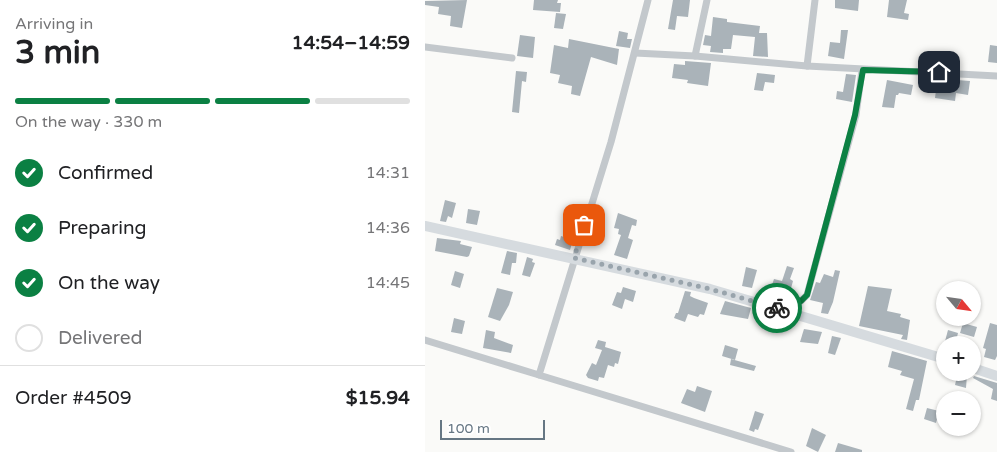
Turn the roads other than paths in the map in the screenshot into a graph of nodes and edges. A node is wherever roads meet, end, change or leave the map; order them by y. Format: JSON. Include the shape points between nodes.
{"nodes":[{"id":1,"x":648,"y":0,"type":"edge"},
{"id":2,"x":707,"y":0,"type":"edge"},
{"id":3,"x":815,"y":0,"type":"edge"},
{"id":4,"x":425,"y":47,"type":"edge"},
{"id":5,"x":635,"y":53,"type":"junction"},
{"id":6,"x":695,"y":56,"type":"junction"},
{"id":7,"x":511,"y":58,"type":"dead end"},
{"id":8,"x":807,"y":66,"type":"junction"},
{"id":9,"x":863,"y":70,"type":"junction"},
{"id":10,"x":997,"y":76,"type":"edge"},
{"id":11,"x":425,"y":226,"type":"edge"},
{"id":12,"x":574,"y":258,"type":"junction"},
{"id":13,"x":792,"y":313,"type":"junction"},
{"id":14,"x":425,"y":340,"type":"edge"},
{"id":15,"x":936,"y":356,"type":"edge"},
{"id":16,"x":981,"y":371,"type":"edge"},
{"id":17,"x":539,"y":375,"type":"junction"},
{"id":18,"x":997,"y":376,"type":"edge"},
{"id":19,"x":791,"y":452,"type":"edge"}],
"edges":[{"from":1,"to":5,"type":"street"},
{"from":2,"to":6,"type":"street"},
{"from":3,"to":8,"type":"street"},
{"from":4,"to":7,"type":"street"},
{"from":5,"to":6,"type":"street"},
{"from":5,"to":12,"type":"street"},
{"from":6,"to":8,"type":"street"},
{"from":8,"to":9,"type":"street"},
{"from":9,"to":10,"type":"street","via":[[921,70]]},
{"from":9,"to":13,"type":"street","via":[[855,115],[807,295],[801,301],[796,300]]},
{"from":11,"to":12,"type":"street"},
{"from":12,"to":13,"type":"street","via":[[710,289]]},
{"from":12,"to":17,"type":"street"},
{"from":13,"to":15,"type":"street"},
{"from":14,"to":17,"type":"street"},
{"from":16,"to":18,"type":"street"},
{"from":17,"to":19,"type":"street"}]}
